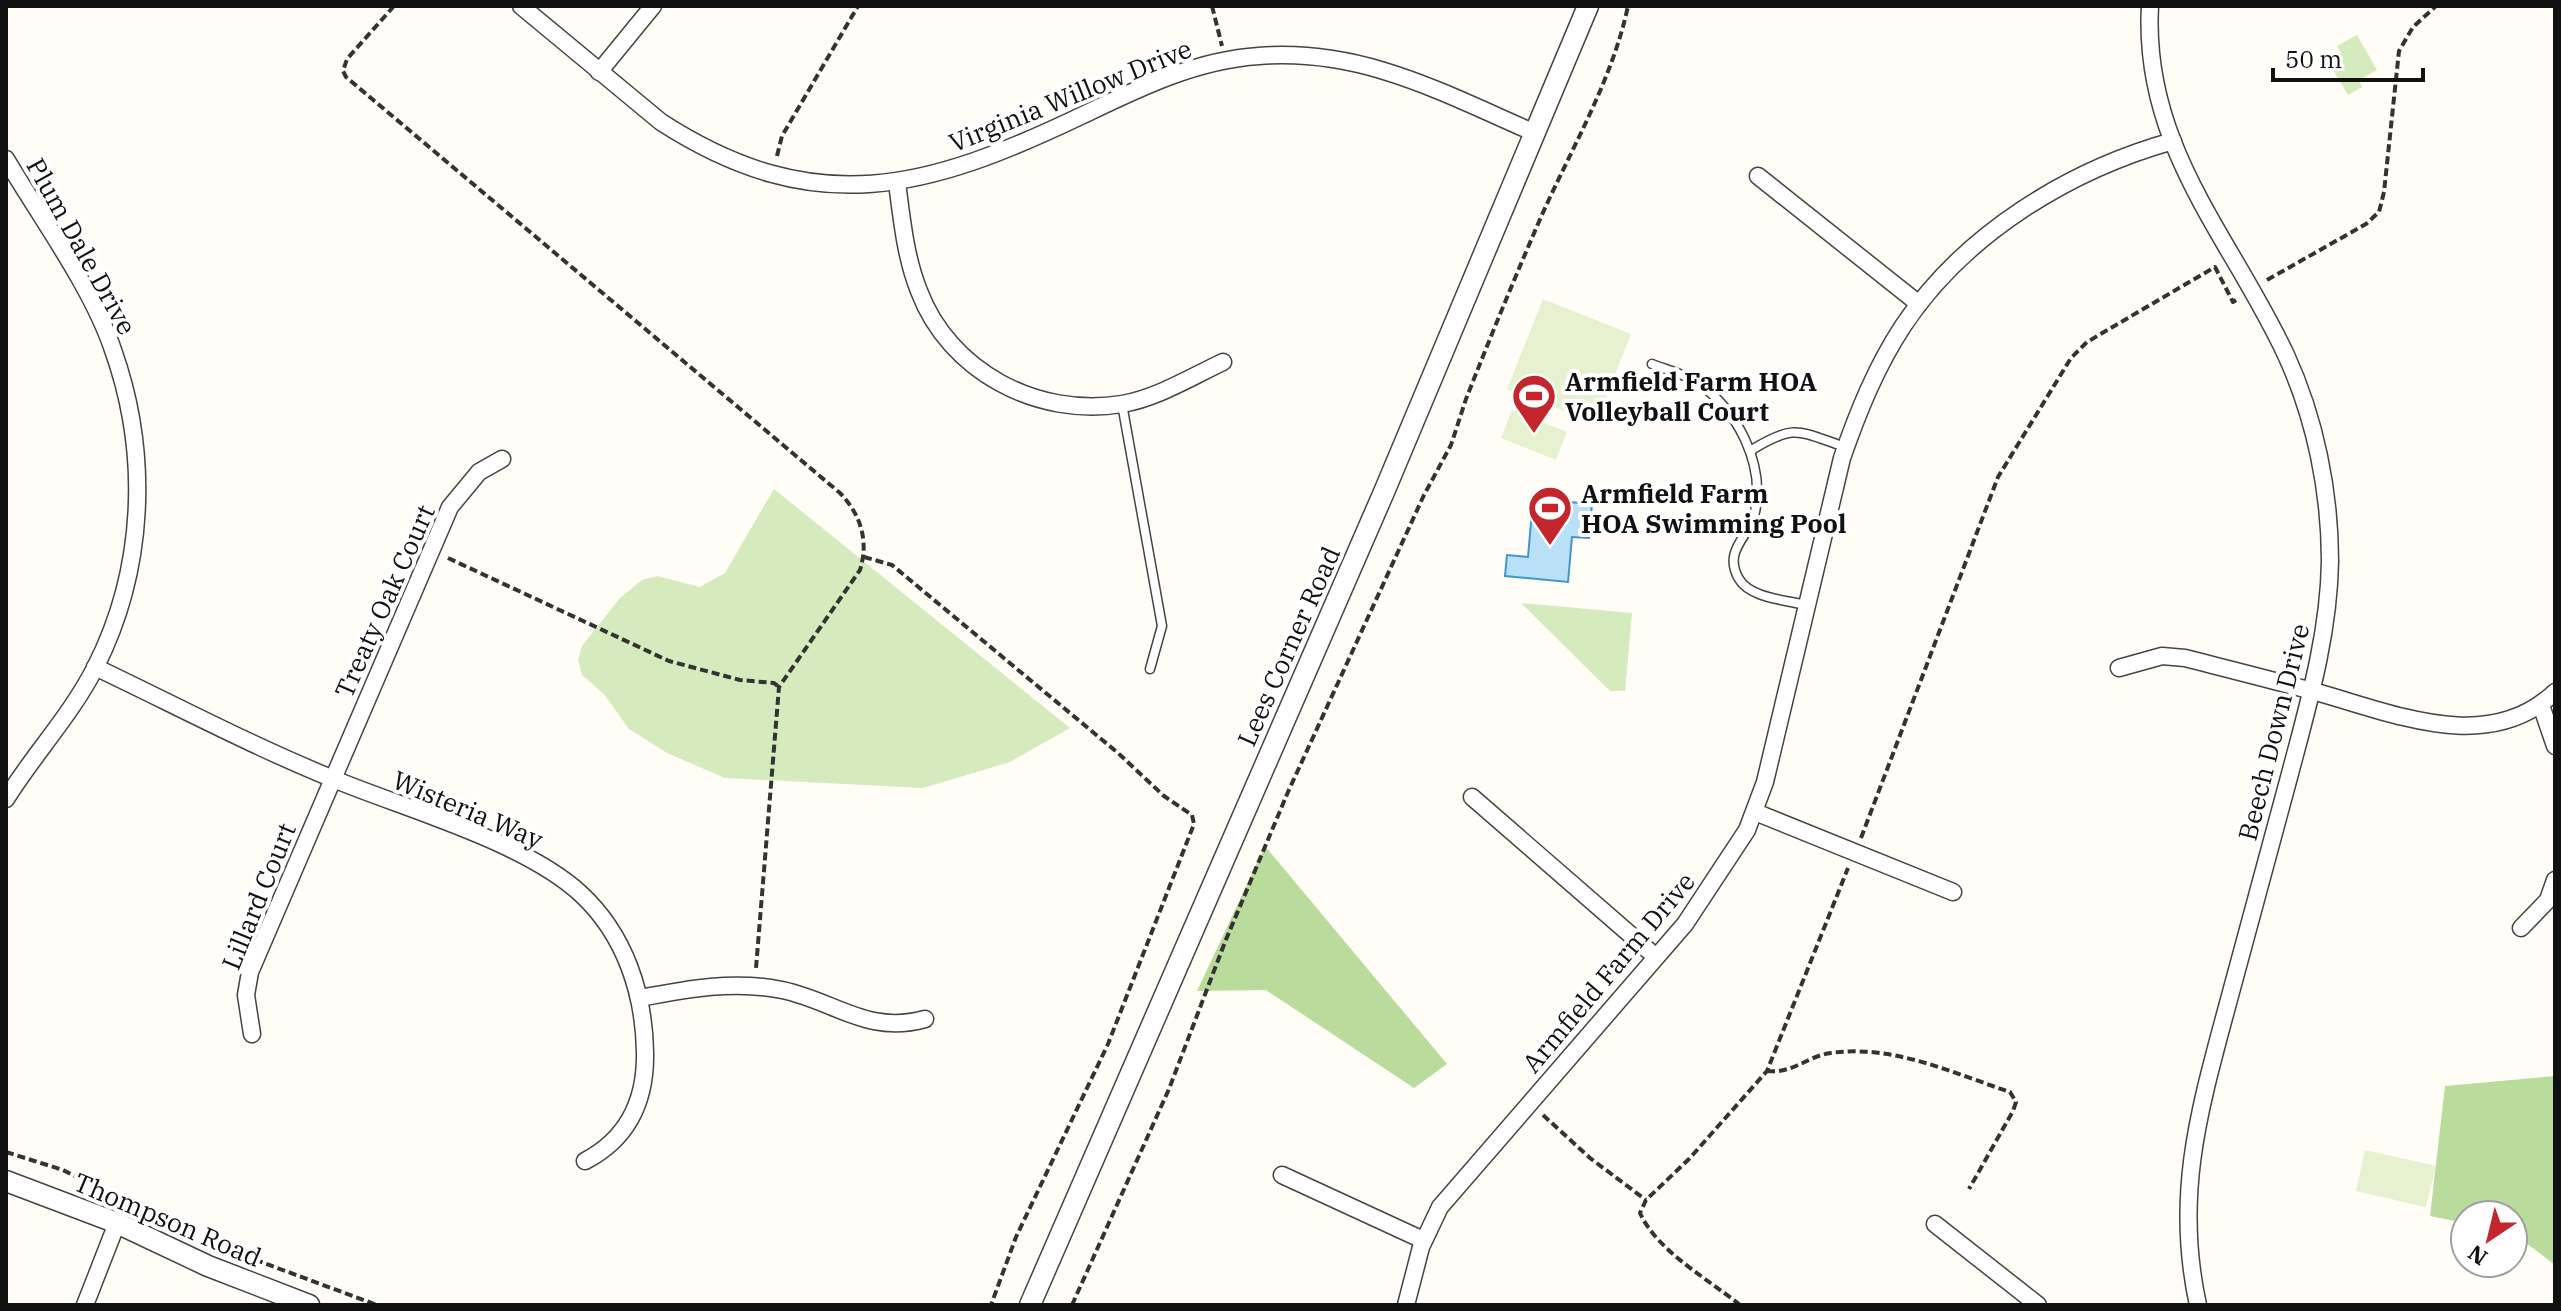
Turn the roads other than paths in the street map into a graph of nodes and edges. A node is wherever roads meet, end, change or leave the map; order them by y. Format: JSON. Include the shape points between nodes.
{"nodes":[{"id":1,"x":521,"y":6,"type":"edge"},
{"id":2,"x":653,"y":6,"type":"edge"},
{"id":3,"x":1588,"y":6,"type":"edge"},
{"id":4,"x":2150,"y":6,"type":"edge"},
{"id":5,"x":599,"y":72,"type":"junction"},
{"id":6,"x":1535,"y":133,"type":"junction"},
{"id":7,"x":2173,"y":141,"type":"junction"},
{"id":8,"x":6,"y":159,"type":"edge"},
{"id":9,"x":1758,"y":176,"type":"dead end"},
{"id":10,"x":897,"y":183,"type":"junction"},
{"id":11,"x":1919,"y":304,"type":"junction"},
{"id":12,"x":1223,"y":362,"type":"dead end"},
{"id":13,"x":1652,"y":364,"type":"dead end"},
{"id":14,"x":1122,"y":404,"type":"junction"},
{"id":15,"x":1845,"y":447,"type":"junction"},
{"id":16,"x":1750,"y":451,"type":"junction"},
{"id":17,"x":502,"y":459,"type":"dead end"},
{"id":18,"x":1806,"y":605,"type":"junction"},
{"id":19,"x":95,"y":667,"type":"junction"},
{"id":20,"x":2119,"y":668,"type":"dead end"},
{"id":21,"x":1150,"y":669,"type":"dead end"},
{"id":22,"x":2312,"y":691,"type":"junction"},
{"id":23,"x":2555,"y":692,"type":"edge"},
{"id":24,"x":2541,"y":705,"type":"junction"},
{"id":25,"x":2555,"y":746,"type":"edge"},
{"id":26,"x":332,"y":779,"type":"junction"},
{"id":27,"x":1472,"y":797,"type":"dead end"},
{"id":28,"x":6,"y":799,"type":"edge"},
{"id":29,"x":1755,"y":812,"type":"junction"},
{"id":30,"x":2555,"y":880,"type":"edge"},
{"id":31,"x":1953,"y":892,"type":"dead end"},
{"id":32,"x":2521,"y":928,"type":"dead end"},
{"id":33,"x":1656,"y":957,"type":"junction"},
{"id":34,"x":640,"y":998,"type":"junction"},
{"id":35,"x":925,"y":1019,"type":"dead end"},
{"id":36,"x":252,"y":1034,"type":"dead end"},
{"id":37,"x":585,"y":1161,"type":"dead end"},
{"id":38,"x":1282,"y":1175,"type":"dead end"},
{"id":39,"x":6,"y":1181,"type":"edge"},
{"id":40,"x":117,"y":1223,"type":"junction"},
{"id":41,"x":1935,"y":1224,"type":"dead end"},
{"id":42,"x":1423,"y":1240,"type":"junction"},
{"id":43,"x":85,"y":1305,"type":"edge"},
{"id":44,"x":309,"y":1305,"type":"edge"},
{"id":45,"x":1030,"y":1305,"type":"edge"},
{"id":46,"x":1406,"y":1305,"type":"edge"},
{"id":47,"x":2038,"y":1305,"type":"edge"},
{"id":48,"x":2198,"y":1305,"type":"edge"}],
"edges":[{"from":1,"to":5,"type":"street","name":"Virginia Willow Drive"},
{"from":2,"to":5,"type":"street"},
{"from":3,"to":6,"type":"street","name":"Lees Corner Road"},
{"from":4,"to":7,"type":"street","name":"Beech Down Drive","via":[[2155,92]]},
{"from":5,"to":10,"type":"street","name":"Virginia Willow Drive","via":[[686,138],[737,163],[815,182]]},
{"from":6,"to":10,"type":"street","name":"Virginia Willow Drive","via":[[1367,64],[1294,54],[1226,60],[1165,77],[987,159]]},
{"from":6,"to":45,"type":"street","name":"Lees Corner Road"},
{"from":7,"to":11,"type":"street","name":"Armfield Farm Drive","via":[[2097,168],[2035,202],[1975,246]]},
{"from":7,"to":22,"type":"street","name":"Beech Down Drive","via":[[2185,176],[2293,371],[2323,477],[2330,561]]},
{"from":8,"to":19,"type":"street","name":"Plum Dale Drive","via":[[113,348],[133,425],[138,482],[131,564]]},
{"from":9,"to":11,"type":"street"},
{"from":10,"to":14,"type":"street","via":[[920,294],[955,348],[1001,384],[1042,400]]},
{"from":11,"to":15,"type":"street","name":"Armfield Farm Drive","via":[[1882,361]]},
{"from":12,"to":14,"type":"street"},
{"from":13,"to":16,"type":"lane","via":[[1695,380],[1717,398]]},
{"from":14,"to":21,"type":"lane","via":[[1162,626]]},
{"from":15,"to":16,"type":"lane","via":[[1790,430]]},
{"from":15,"to":18,"type":"street","name":"Armfield Farm Drive"},
{"from":16,"to":18,"type":"lane","via":[[1755,513],[1733,551],[1733,565],[1749,590]]},
{"from":17,"to":26,"type":"street","name":"Treaty Oak Court","via":[[462,489]]},
{"from":18,"to":29,"type":"street","name":"Armfield Farm Drive"},
{"from":19,"to":26,"type":"street","name":"Wisteria Way"},
{"from":19,"to":28,"type":"street","name":"Plum Dale Drive"},
{"from":20,"to":22,"type":"street","via":[[2162,656],[2185,658]]},
{"from":22,"to":24,"type":"street","via":[[2452,726],[2502,722]]},
{"from":22,"to":48,"type":"street","name":"Beech Down Drive","via":[[2194,1136],[2186,1235]]},
{"from":23,"to":24,"type":"street"},
{"from":24,"to":25,"type":"street"},
{"from":26,"to":34,"type":"street","name":"Wisteria Way","via":[[525,855],[554,872],[581,893],[611,930]]},
{"from":26,"to":36,"type":"street","name":"Lillard Court","via":[[250,972],[246,995]]},
{"from":27,"to":33,"type":"street"},
{"from":29,"to":31,"type":"street"},
{"from":29,"to":33,"type":"street","name":"Armfield Farm Drive","via":[[1708,893]]},
{"from":30,"to":32,"type":"street","via":[[2548,900]]},
{"from":33,"to":42,"type":"street","name":"Armfield Farm Drive","via":[[1440,1207]]},
{"from":34,"to":35,"type":"street","via":[[713,986],[755,986],[805,997],[869,1022],[891,1025]]},
{"from":34,"to":37,"type":"street","name":"Wisteria Way","via":[[645,1048],[640,1098],[618,1138]]},
{"from":38,"to":42,"type":"street"},
{"from":39,"to":40,"type":"street","name":"Thompson Road"},
{"from":40,"to":43,"type":"street"},
{"from":40,"to":44,"type":"street","name":"Thompson Road"},
{"from":41,"to":47,"type":"street"},
{"from":42,"to":46,"type":"street","name":"Armfield Farm Drive"}]}
